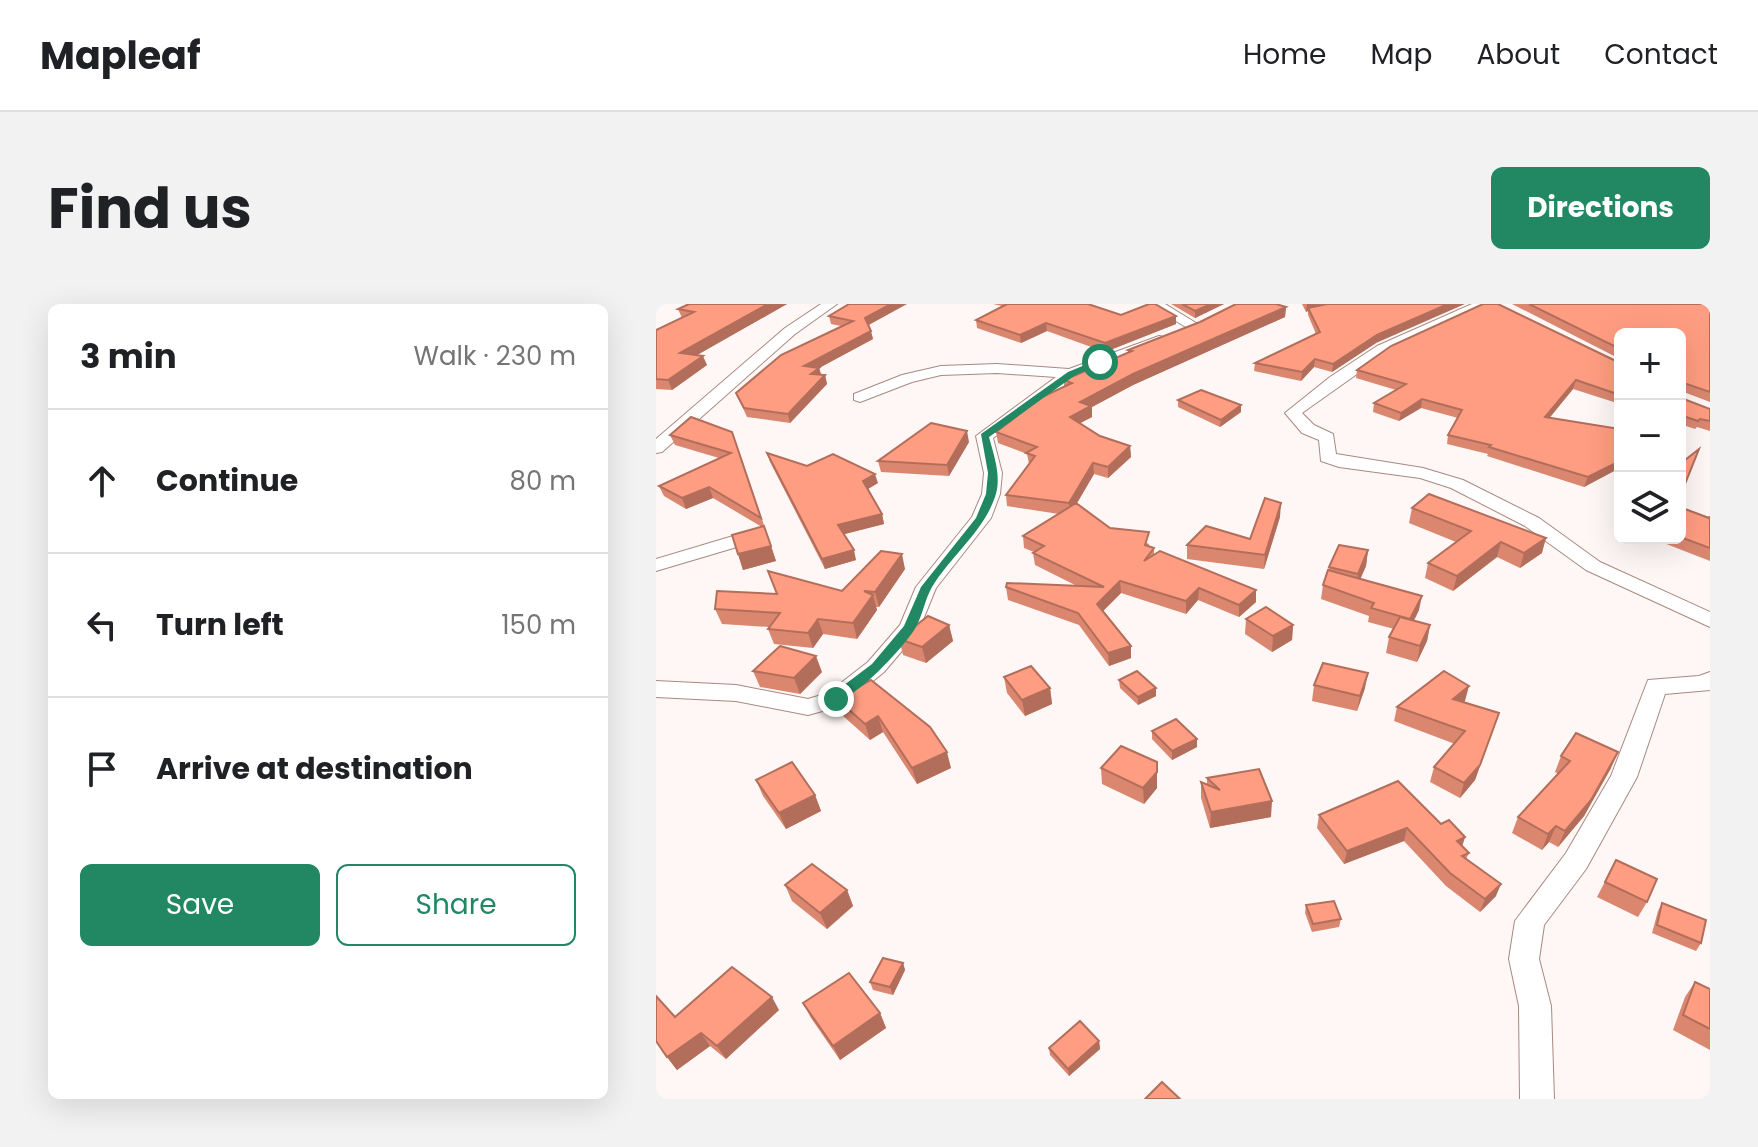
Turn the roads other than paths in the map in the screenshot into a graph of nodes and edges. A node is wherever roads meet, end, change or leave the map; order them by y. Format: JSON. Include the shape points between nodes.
{"nodes":[{"id":1,"x":830,"y":304,"type":"edge"},
{"id":2,"x":1155,"y":304,"type":"edge"},
{"id":3,"x":1483,"y":304,"type":"edge"},
{"id":4,"x":1212,"y":318,"type":"edge"},
{"id":5,"x":1194,"y":326,"type":"junction"},
{"id":6,"x":1071,"y":374,"type":"junction"},
{"id":7,"x":860,"y":397,"type":"dead end"},
{"id":8,"x":656,"y":448,"type":"edge"},
{"id":9,"x":750,"y":537,"type":"edge"},
{"id":10,"x":656,"y":565,"type":"edge"},
{"id":11,"x":1710,"y":620,"type":"edge"},
{"id":12,"x":1710,"y":680,"type":"edge"},
{"id":13,"x":656,"y":689,"type":"edge"},
{"id":14,"x":1537,"y":1099,"type":"edge"}],
"edges":[{"from":1,"to":8,"type":"street","via":[[790,331]]},
{"from":2,"to":5,"type":"street"},
{"from":3,"to":11,"type":"street","via":[[1412,334],[1334,380],[1293,413],[1308,429],[1327,438],[1327,457],[1457,484],[1532,522],[1593,566]]},
{"from":4,"to":5,"type":"street"},
{"from":5,"to":6,"type":"street"},
{"from":6,"to":7,"type":"street","via":[[944,371],[920,374]]},
{"from":6,"to":13,"type":"street","via":[[984,436],[993,473],[981,518],[926,587],[910,627],[876,667],[836,699],[808,707],[736,693]]},
{"from":9,"to":10,"type":"street"},
{"from":12,"to":14,"type":"street","via":[[1656,686],[1624,777],[1576,861],[1530,921],[1524,959],[1535,1006]]}]}
